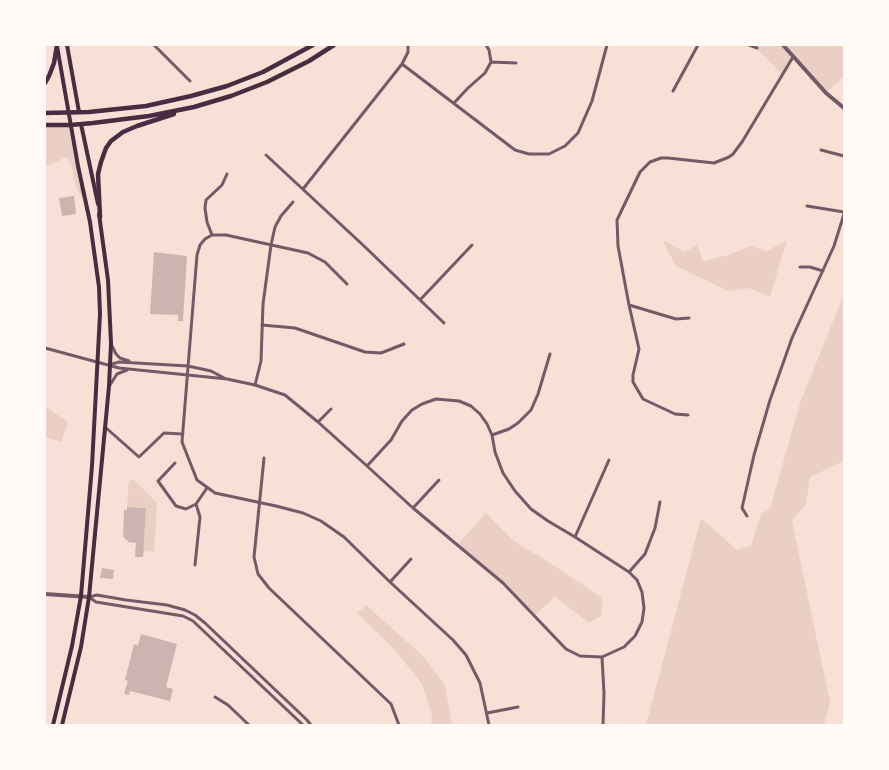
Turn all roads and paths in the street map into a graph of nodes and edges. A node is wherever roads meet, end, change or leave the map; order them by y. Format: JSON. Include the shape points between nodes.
{"nodes":[{"id":1,"x":57,"y":45,"type":"edge"},
{"id":2,"x":67,"y":45,"type":"edge"},
{"id":3,"x":154,"y":45,"type":"edge"},
{"id":4,"x":313,"y":45,"type":"edge"},
{"id":5,"x":334,"y":45,"type":"edge"},
{"id":6,"x":408,"y":45,"type":"edge"},
{"id":7,"x":486,"y":45,"type":"edge"},
{"id":8,"x":607,"y":45,"type":"edge"},
{"id":9,"x":698,"y":45,"type":"edge"},
{"id":10,"x":749,"y":45,"type":"edge"},
{"id":11,"x":783,"y":45,"type":"edge"},
{"id":12,"x":757,"y":48,"type":"dead end"},
{"id":13,"x":793,"y":57,"type":"junction"},
{"id":14,"x":491,"y":62,"type":"junction"},
{"id":15,"x":516,"y":63,"type":"dead end"},
{"id":16,"x":402,"y":64,"type":"junction"},
{"id":17,"x":190,"y":81,"type":"dead end"},
{"id":18,"x":45,"y":83,"type":"edge"},
{"id":19,"x":673,"y":91,"type":"dead end"},
{"id":20,"x":454,"y":103,"type":"junction"},
{"id":21,"x":194,"y":107,"type":"junction"},
{"id":22,"x":844,"y":108,"type":"edge"},
{"id":23,"x":79,"y":112,"type":"junction"},
{"id":24,"x":45,"y":113,"type":"edge"},
{"id":25,"x":68,"y":113,"type":"junction"},
{"id":26,"x":81,"y":124,"type":"junction"},
{"id":27,"x":45,"y":125,"type":"edge"},
{"id":28,"x":71,"y":125,"type":"junction"},
{"id":29,"x":822,"y":150,"type":"dead end"},
{"id":30,"x":266,"y":155,"type":"dead end"},
{"id":31,"x":844,"y":156,"type":"edge"},
{"id":32,"x":226,"y":174,"type":"dead end"},
{"id":33,"x":303,"y":189,"type":"junction"},
{"id":34,"x":292,"y":202,"type":"dead end"},
{"id":35,"x":807,"y":207,"type":"dead end"},
{"id":36,"x":844,"y":213,"type":"edge"},
{"id":37,"x":100,"y":217,"type":"junction"},
{"id":38,"x":212,"y":235,"type":"junction"},
{"id":39,"x":271,"y":245,"type":"junction"},
{"id":40,"x":472,"y":245,"type":"dead end"},
{"id":41,"x":800,"y":267,"type":"dead end"},
{"id":42,"x":823,"y":271,"type":"junction"},
{"id":43,"x":347,"y":284,"type":"dead end"},
{"id":44,"x":420,"y":300,"type":"junction"},
{"id":45,"x":628,"y":305,"type":"junction"},
{"id":46,"x":689,"y":318,"type":"dead end"},
{"id":47,"x":444,"y":323,"type":"dead end"},
{"id":48,"x":262,"y":325,"type":"junction"},
{"id":49,"x":111,"y":343,"type":"junction"},
{"id":50,"x":404,"y":344,"type":"dead end"},
{"id":51,"x":45,"y":348,"type":"edge"},
{"id":52,"x":550,"y":354,"type":"dead end"},
{"id":53,"x":98,"y":362,"type":"junction"},
{"id":54,"x":133,"y":363,"type":"junction"},
{"id":55,"x":111,"y":365,"type":"junction"},
{"id":56,"x":188,"y":366,"type":"junction"},
{"id":57,"x":132,"y":369,"type":"junction"},
{"id":58,"x":186,"y":376,"type":"junction"},
{"id":59,"x":227,"y":379,"type":"junction"},
{"id":60,"x":255,"y":385,"type":"junction"},
{"id":61,"x":109,"y":386,"type":"junction"},
{"id":62,"x":331,"y":409,"type":"dead end"},
{"id":63,"x":688,"y":415,"type":"dead end"},
{"id":64,"x":318,"y":422,"type":"junction"},
{"id":65,"x":105,"y":428,"type":"junction"},
{"id":66,"x":183,"y":434,"type":"junction"},
{"id":67,"x":492,"y":435,"type":"junction"},
{"id":68,"x":264,"y":458,"type":"dead end"},
{"id":69,"x":609,"y":460,"type":"dead end"},
{"id":70,"x":175,"y":463,"type":"dead end"},
{"id":71,"x":367,"y":466,"type":"junction"},
{"id":72,"x":439,"y":480,"type":"dead end"},
{"id":73,"x":207,"y":488,"type":"junction"},
{"id":74,"x":259,"y":502,"type":"junction"},
{"id":75,"x":660,"y":502,"type":"dead end"},
{"id":76,"x":196,"y":504,"type":"junction"},
{"id":77,"x":413,"y":508,"type":"junction"},
{"id":78,"x":747,"y":516,"type":"dead end"},
{"id":79,"x":575,"y":537,"type":"junction"},
{"id":80,"x":411,"y":559,"type":"dead end"},
{"id":81,"x":195,"y":565,"type":"dead end"},
{"id":82,"x":629,"y":572,"type":"junction"},
{"id":83,"x":390,"y":582,"type":"junction"},
{"id":84,"x":45,"y":594,"type":"edge"},
{"id":85,"x":81,"y":597,"type":"junction"},
{"id":86,"x":89,"y":597,"type":"junction"},
{"id":87,"x":602,"y":657,"type":"junction"},
{"id":88,"x":215,"y":697,"type":"dead end"},
{"id":89,"x":518,"y":707,"type":"dead end"},
{"id":90,"x":487,"y":713,"type":"junction"},
{"id":91,"x":53,"y":725,"type":"edge"},
{"id":92,"x":62,"y":725,"type":"edge"},
{"id":93,"x":249,"y":725,"type":"edge"},
{"id":94,"x":303,"y":725,"type":"edge"},
{"id":95,"x":310,"y":725,"type":"edge"},
{"id":96,"x":399,"y":725,"type":"edge"},
{"id":97,"x":489,"y":725,"type":"edge"},
{"id":98,"x":603,"y":725,"type":"edge"}],
"edges":[{"from":1,"to":18,"type":"main road"},
{"from":1,"to":25,"type":"main road"},
{"from":2,"to":23,"type":"main road"},
{"from":3,"to":17,"type":"street"},
{"from":4,"to":23,"type":"main road","via":[[263,72],[203,93],[146,106]]},
{"from":5,"to":21,"type":"main road","via":[[267,82]]},
{"from":6,"to":16,"type":"street"},
{"from":7,"to":14,"type":"street"},
{"from":8,"to":20,"type":"street","via":[[592,101],[578,134],[549,154],[515,150]]},
{"from":9,"to":19,"type":"street"},
{"from":10,"to":12,"type":"street"},
{"from":11,"to":13,"type":"street"},
{"from":13,"to":22,"type":"street"},
{"from":13,"to":45,"type":"street","via":[[729,157],[714,163],[661,158],[640,172],[617,220]]},
{"from":14,"to":15,"type":"street"},
{"from":14,"to":20,"type":"street"},
{"from":16,"to":20,"type":"street"},
{"from":16,"to":33,"type":"street"},
{"from":21,"to":26,"type":"main road"},
{"from":21,"to":37,"type":"main road","via":[[137,126],[111,141],[98,174]]},
{"from":23,"to":25,"type":"main road"},
{"from":23,"to":26,"type":"main road"},
{"from":24,"to":25,"type":"main road"},
{"from":25,"to":28,"type":"main road"},
{"from":26,"to":28,"type":"main road"},
{"from":26,"to":37,"type":"main road"},
{"from":27,"to":28,"type":"main road"},
{"from":28,"to":53,"type":"main road","via":[[97,269]]},
{"from":29,"to":31,"type":"street"},
{"from":30,"to":33,"type":"street"},
{"from":32,"to":38,"type":"street","via":[[222,185],[206,200]]},
{"from":33,"to":44,"type":"street"},
{"from":34,"to":39,"type":"street","via":[[275,227]]},
{"from":35,"to":36,"type":"street"},
{"from":36,"to":42,"type":"street"},
{"from":37,"to":49,"type":"main road"},
{"from":38,"to":39,"type":"street"},
{"from":38,"to":56,"type":"street","via":[[200,245],[197,255]]},
{"from":39,"to":43,"type":"street","via":[[308,253],[325,262]]},
{"from":39,"to":48,"type":"street"},
{"from":40,"to":44,"type":"street"},
{"from":41,"to":42,"type":"street"},
{"from":42,"to":78,"type":"street","via":[[792,338],[770,400],[742,508]]},
{"from":44,"to":47,"type":"street"},
{"from":45,"to":46,"type":"street","via":[[676,319]]},
{"from":45,"to":63,"type":"street","via":[[639,349],[633,375],[637,391],[643,399],[675,414]]},
{"from":48,"to":50,"type":"street","via":[[295,328],[365,352],[381,353]]},
{"from":48,"to":60,"type":"street","via":[[261,361]]},
{"from":49,"to":54,"type":"street","via":[[120,358]]},
{"from":49,"to":55,"type":"main road"},
{"from":51,"to":53,"type":"street"},
{"from":52,"to":67,"type":"street","via":[[531,410],[509,429]]},
{"from":53,"to":55,"type":"street"},
{"from":53,"to":85,"type":"main road"},
{"from":54,"to":55,"type":"street"},
{"from":54,"to":56,"type":"street"},
{"from":55,"to":57,"type":"street"},
{"from":55,"to":61,"type":"main road"},
{"from":56,"to":58,"type":"street"},
{"from":56,"to":59,"type":"street"},
{"from":57,"to":58,"type":"street"},
{"from":57,"to":61,"type":"street","via":[[117,374]]},
{"from":58,"to":59,"type":"street"},
{"from":58,"to":66,"type":"street"},
{"from":59,"to":60,"type":"street"},
{"from":60,"to":64,"type":"street","via":[[285,395]]},
{"from":61,"to":65,"type":"main road"},
{"from":62,"to":64,"type":"street"},
{"from":64,"to":71,"type":"street"},
{"from":65,"to":66,"type":"street","via":[[139,456],[164,433]]},
{"from":65,"to":86,"type":"main road"},
{"from":66,"to":73,"type":"street","via":[[182,442],[197,480]]},
{"from":67,"to":71,"type":"street","via":[[471,406],[436,399],[412,410]]},
{"from":67,"to":79,"type":"street","via":[[503,473],[515,491],[531,509]]},
{"from":68,"to":74,"type":"street"},
{"from":69,"to":79,"type":"street"},
{"from":70,"to":76,"type":"street","via":[[158,481],[176,506]]},
{"from":71,"to":77,"type":"street"},
{"from":72,"to":77,"type":"street"},
{"from":73,"to":74,"type":"street"},
{"from":73,"to":76,"type":"street"},
{"from":74,"to":83,"type":"street","via":[[321,521],[344,537]]},
{"from":74,"to":96,"type":"street","via":[[254,557],[258,574],[391,704]]},
{"from":75,"to":82,"type":"street","via":[[645,554]]},
{"from":76,"to":81,"type":"street","via":[[200,517]]},
{"from":77,"to":87,"type":"street","via":[[503,583],[566,649],[580,656]]},
{"from":79,"to":82,"type":"street"},
{"from":80,"to":83,"type":"street"},
{"from":82,"to":87,"type":"street","via":[[642,592],[642,622],[624,647]]},
{"from":83,"to":90,"type":"street","via":[[466,655],[480,683]]},
{"from":84,"to":85,"type":"street"},
{"from":85,"to":86,"type":"street"},
{"from":85,"to":91,"type":"main road"},
{"from":86,"to":92,"type":"main road"},
{"from":86,"to":94,"type":"street","via":[[96,602],[193,621]]},
{"from":86,"to":95,"type":"street","via":[[167,605],[195,615]]},
{"from":87,"to":98,"type":"street"},
{"from":88,"to":93,"type":"street"},
{"from":89,"to":90,"type":"street"},
{"from":90,"to":97,"type":"street"}]}
